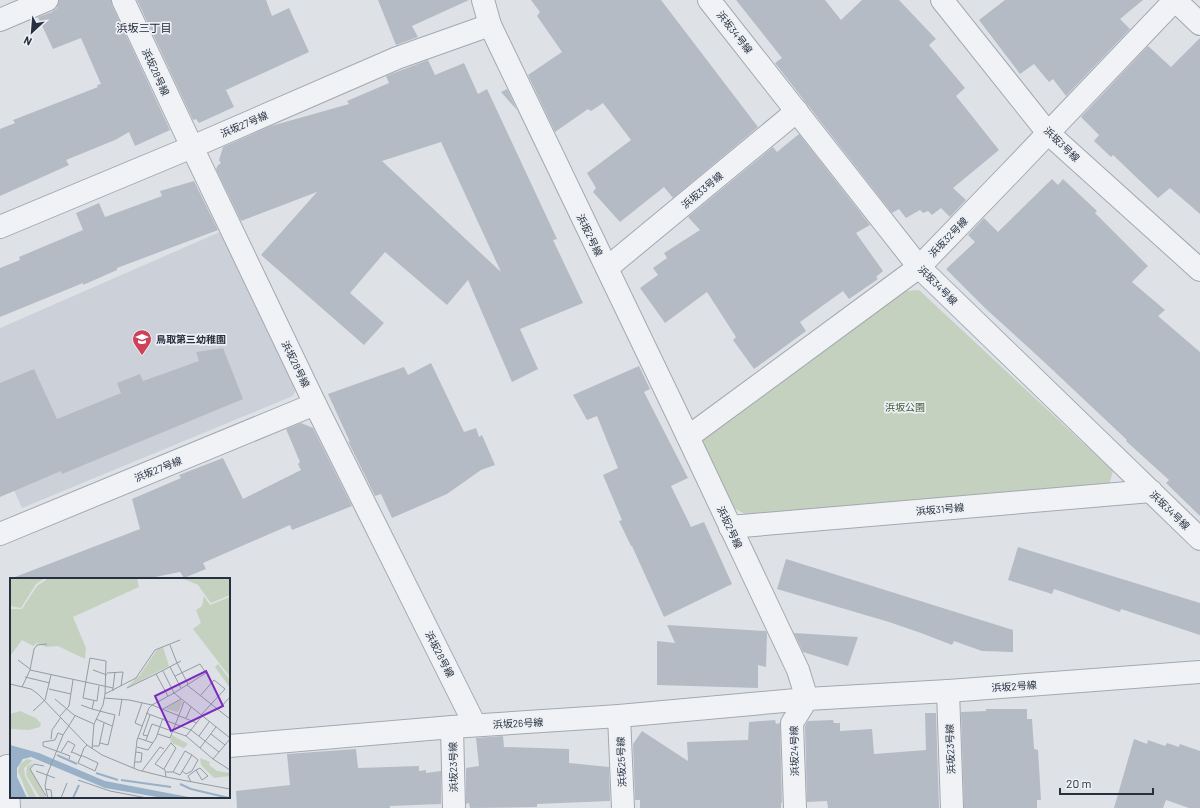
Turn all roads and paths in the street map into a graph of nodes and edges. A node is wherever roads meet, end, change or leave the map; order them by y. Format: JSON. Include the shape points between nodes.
{"nodes":[{"id":1,"x":47,"y":0,"type":"edge"},
{"id":2,"x":123,"y":0,"type":"edge"},
{"id":3,"x":483,"y":0,"type":"edge"},
{"id":4,"x":709,"y":0,"type":"edge"},
{"id":5,"x":942,"y":0,"type":"edge"},
{"id":6,"x":1175,"y":0,"type":"edge"},
{"id":7,"x":0,"y":20,"type":"edge"},
{"id":8,"x":1200,"y":24,"type":"edge"},
{"id":9,"x":490,"y":26,"type":"junction"},
{"id":10,"x":797,"y":111,"type":"junction"},
{"id":11,"x":1048,"y":133,"type":"junction"},
{"id":12,"x":192,"y":147,"type":"junction"},
{"id":13,"x":0,"y":227,"type":"edge"},
{"id":14,"x":919,"y":267,"type":"junction"},
{"id":15,"x":607,"y":268,"type":"junction"},
{"id":16,"x":1200,"y":270,"type":"edge"},
{"id":17,"x":315,"y":404,"type":"junction"},
{"id":18,"x":688,"y":437,"type":"junction"},
{"id":19,"x":1151,"y":491,"type":"junction"},
{"id":20,"x":730,"y":527,"type":"junction"},
{"id":21,"x":0,"y":534,"type":"edge"},
{"id":22,"x":1200,"y":539,"type":"edge"},
{"id":23,"x":1200,"y":672,"type":"edge"},
{"id":24,"x":948,"y":690,"type":"junction"},
{"id":25,"x":807,"y":699,"type":"junction"},
{"id":26,"x":619,"y":716,"type":"junction"},
{"id":27,"x":476,"y":725,"type":"junction"},
{"id":28,"x":452,"y":727,"type":"junction"},
{"id":29,"x":230,"y":746,"type":"edge"},
{"id":30,"x":10,"y":766,"type":"edge"},
{"id":31,"x":9,"y":808,"type":"edge"},
{"id":32,"x":454,"y":808,"type":"edge"},
{"id":33,"x":623,"y":808,"type":"edge"},
{"id":34,"x":795,"y":808,"type":"edge"},
{"id":35,"x":952,"y":808,"type":"edge"}],
"edges":[{"from":1,"to":7,"type":"street"},
{"from":2,"to":12,"type":"street","name":"浜坂28号線"},
{"from":3,"to":9,"type":"street","name":"浜坂2号線"},
{"from":4,"to":10,"type":"street","name":"浜坂34号線"},
{"from":5,"to":11,"type":"street","name":"浜坂3号線"},
{"from":6,"to":8,"type":"street"},
{"from":6,"to":11,"type":"street","name":"浜坂32号線"},
{"from":9,"to":12,"type":"street","name":"浜坂27号線","via":[[397,58]]},
{"from":9,"to":15,"type":"street","name":"浜坂2号線"},
{"from":10,"to":14,"type":"street","name":"浜坂34号線"},
{"from":10,"to":15,"type":"street","name":"浜坂33号線"},
{"from":11,"to":14,"type":"street","name":"浜坂32号線"},
{"from":11,"to":16,"type":"street","name":"浜坂3号線"},
{"from":12,"to":13,"type":"street","name":"浜坂27号線"},
{"from":12,"to":17,"type":"street","name":"浜坂28号線"},
{"from":14,"to":18,"type":"street","name":"浜坂32号線"},
{"from":14,"to":19,"type":"street","name":"浜坂34号線"},
{"from":15,"to":18,"type":"street","name":"浜坂2号線"},
{"from":17,"to":21,"type":"street","name":"浜坂27号線"},
{"from":17,"to":27,"type":"street","name":"浜坂28号線"},
{"from":18,"to":20,"type":"street","name":"浜坂2号線"},
{"from":19,"to":20,"type":"street","name":"浜坂31号線"},
{"from":19,"to":22,"type":"street","name":"浜坂34号線"},
{"from":20,"to":25,"type":"street","name":"浜坂2号線","via":[[798,670]]},
{"from":23,"to":24,"type":"street","name":"浜坂2号線"},
{"from":24,"to":25,"type":"street","name":"浜坂2号線"},
{"from":24,"to":35,"type":"street","name":"浜坂23号線"},
{"from":25,"to":26,"type":"street","name":"浜坂26号線"},
{"from":25,"to":34,"type":"street","name":"浜坂24号線","via":[[792,723]]},
{"from":26,"to":27,"type":"street","name":"浜坂26号線"},
{"from":26,"to":33,"type":"street","name":"浜坂25号線"},
{"from":27,"to":28,"type":"street","name":"浜坂26号線"},
{"from":28,"to":29,"type":"street","name":"浜坂26号線"},
{"from":28,"to":32,"type":"street","name":"浜坂23号線"},
{"from":30,"to":31,"type":"street","via":[[7,766]]}]}
